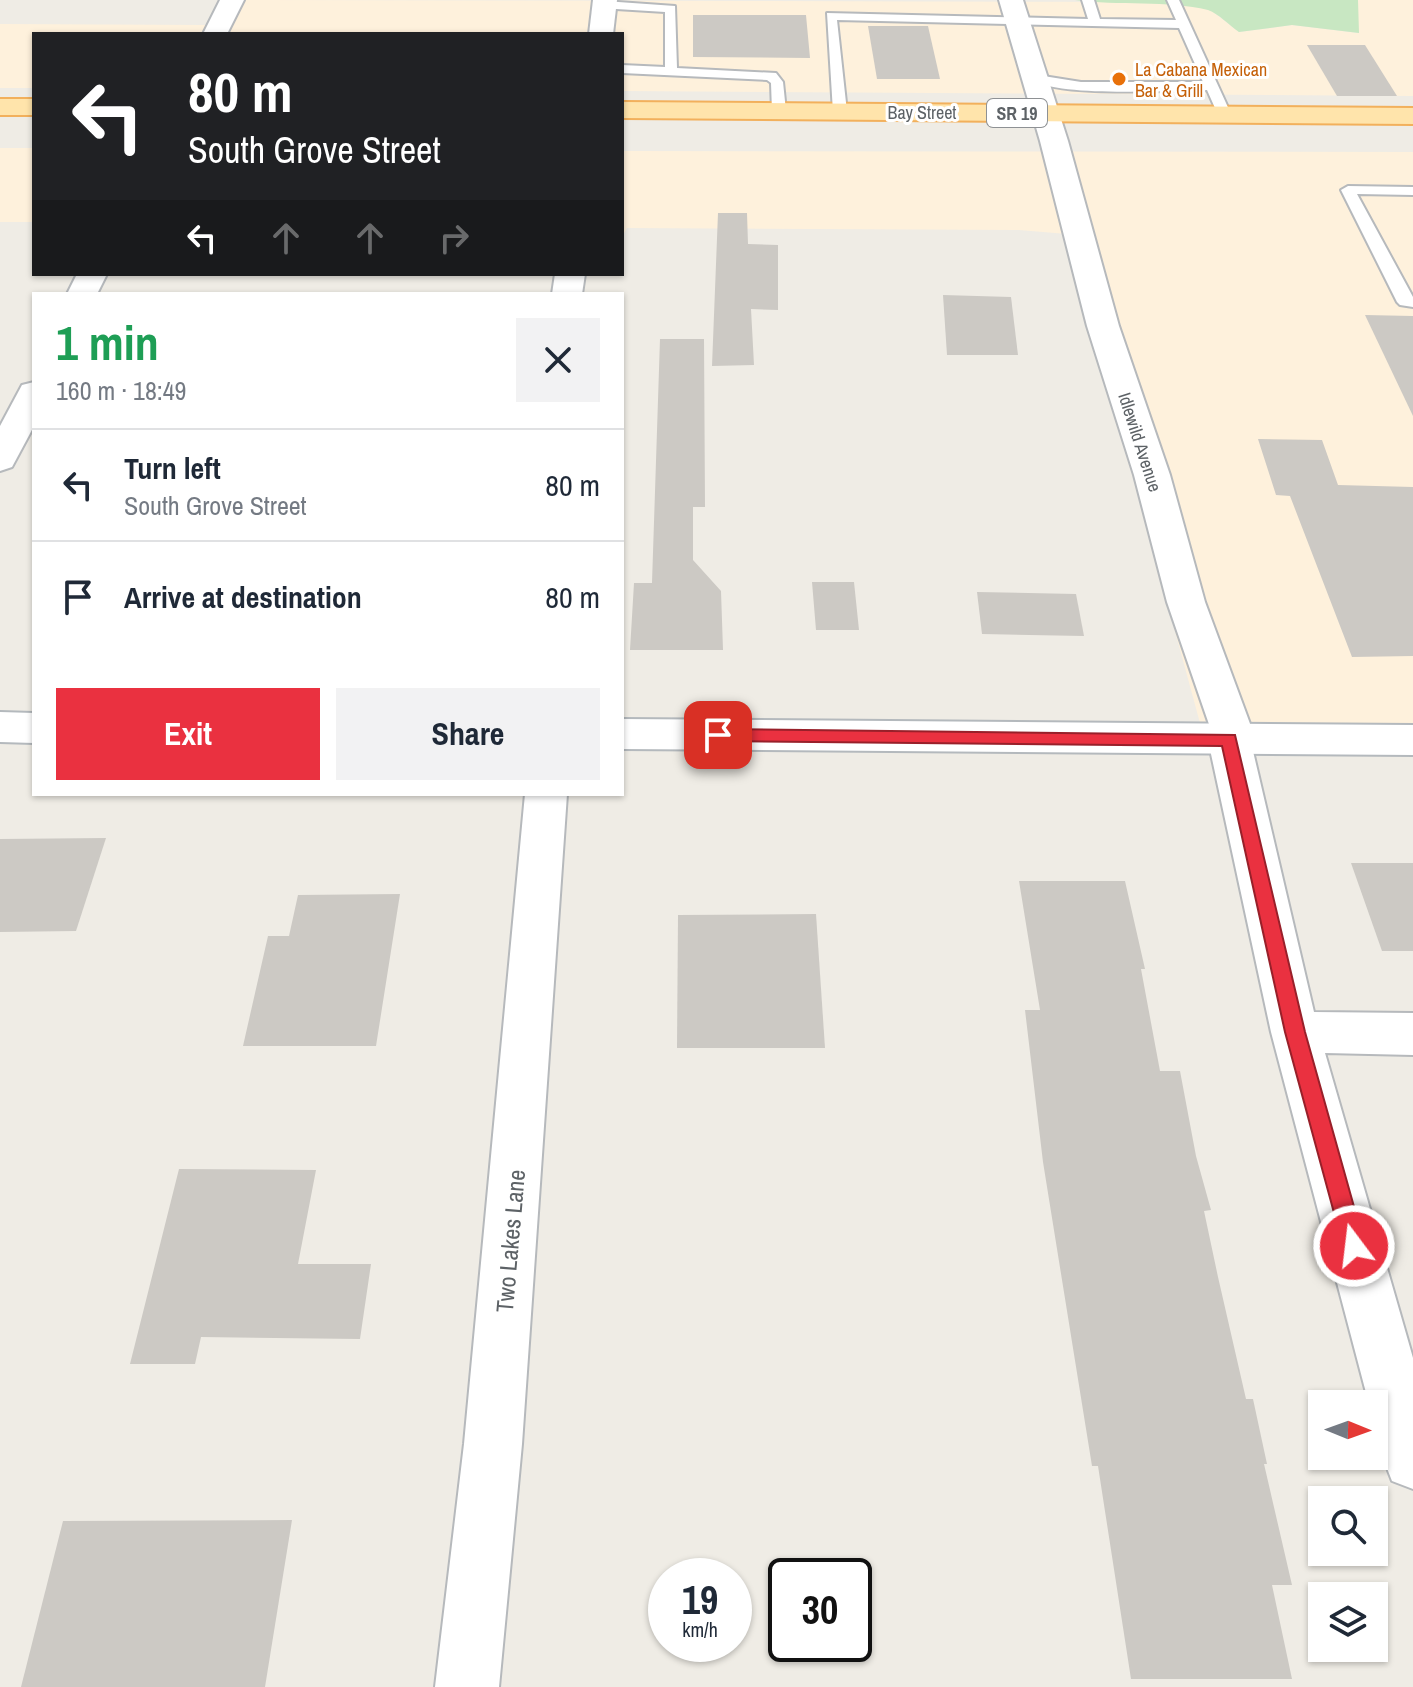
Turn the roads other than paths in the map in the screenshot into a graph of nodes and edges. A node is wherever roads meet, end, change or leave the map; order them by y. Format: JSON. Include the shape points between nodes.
{"nodes":[{"id":1,"x":232,"y":0,"type":"edge"},
{"id":2,"x":1088,"y":0,"type":"edge"},
{"id":3,"x":1173,"y":0,"type":"edge"},
{"id":4,"x":605,"y":2,"type":"edge"},
{"id":5,"x":1014,"y":9,"type":"edge"},
{"id":6,"x":1095,"y":23,"type":"junction"},
{"id":7,"x":1183,"y":24,"type":"junction"},
{"id":8,"x":216,"y":32,"type":"edge"},
{"id":9,"x":601,"y":32,"type":"edge"},
{"id":10,"x":624,"y":69,"type":"edge"},
{"id":11,"x":671,"y":71,"type":"junction"},
{"id":12,"x":1037,"y":79,"type":"junction"},
{"id":13,"x":1211,"y":86,"type":"junction"},
{"id":14,"x":0,"y":107,"type":"edge"},
{"id":15,"x":32,"y":107,"type":"edge"},
{"id":16,"x":624,"y":110,"type":"edge"},
{"id":17,"x":779,"y":111,"type":"junction"},
{"id":18,"x":840,"y":112,"type":"junction"},
{"id":19,"x":1224,"y":114,"type":"junction"},
{"id":20,"x":1413,"y":116,"type":"edge"},
{"id":21,"x":1052,"y":134,"type":"junction"},
{"id":22,"x":1413,"y":191,"type":"edge"},
{"id":23,"x":1413,"y":302,"type":"edge"},
{"id":24,"x":32,"y":396,"type":"edge"},
{"id":25,"x":0,"y":460,"type":"edge"},
{"id":26,"x":0,"y":727,"type":"edge"},
{"id":27,"x":32,"y":728,"type":"edge"},
{"id":28,"x":624,"y":734,"type":"edge"},
{"id":29,"x":1232,"y":740,"type":"junction"},
{"id":30,"x":1413,"y":740,"type":"edge"},
{"id":31,"x":546,"y":796,"type":"edge"},
{"id":32,"x":1295,"y":1032,"type":"junction"},
{"id":33,"x":1413,"y":1034,"type":"edge"},
{"id":34,"x":1413,"y":1460,"type":"edge"},
{"id":35,"x":467,"y":1687,"type":"edge"}],
"edges":[{"from":1,"to":8,"type":"street"},
{"from":2,"to":6,"type":"lane"},
{"from":3,"to":7,"type":"lane"},
{"from":4,"to":9,"type":"street"},
{"from":4,"to":11,"type":"lane","via":[[671,9]]},
{"from":5,"to":6,"type":"lane"},
{"from":5,"to":12,"type":"street","name":"Idlewild Avenue"},
{"from":5,"to":18,"type":"lane","via":[[831,16]]},
{"from":6,"to":7,"type":"lane"},
{"from":7,"to":13,"type":"lane"},
{"from":10,"to":11,"type":"lane"},
{"from":11,"to":17,"type":"lane","via":[[771,76],[777,82]]},
{"from":12,"to":13,"type":"lane","via":[[1081,86]]},
{"from":12,"to":21,"type":"street","name":"Idlewild Avenue"},
{"from":13,"to":19,"type":"lane"},
{"from":14,"to":15,"type":"main road"},
{"from":16,"to":17,"type":"main road","name":"Bay Street","number":"SR 19"},
{"from":17,"to":18,"type":"main road","name":"Bay Street","number":"SR 19"},
{"from":18,"to":21,"type":"main road","name":"Bay Street","number":"SR 19"},
{"from":19,"to":20,"type":"main road","name":"Bay Street","number":"SR 19"},
{"from":19,"to":21,"type":"main road","name":"Bay Street","number":"SR 19"},
{"from":21,"to":29,"type":"street","name":"Idlewild Avenue","via":[[1103,326]]},
{"from":22,"to":23,"type":"lane","via":[[1348,190],[1405,302]]},
{"from":24,"to":25,"type":"street"},
{"from":26,"to":27,"type":"street"},
{"from":28,"to":29,"type":"street"},
{"from":29,"to":30,"type":"street"},
{"from":29,"to":32,"type":"street","name":"Idlewild Avenue"},
{"from":31,"to":35,"type":"street","name":"Two Lakes Lane","via":[[493,1444]]},
{"from":32,"to":33,"type":"street"},
{"from":32,"to":34,"type":"street","name":"Idlewild Avenue"}]}
